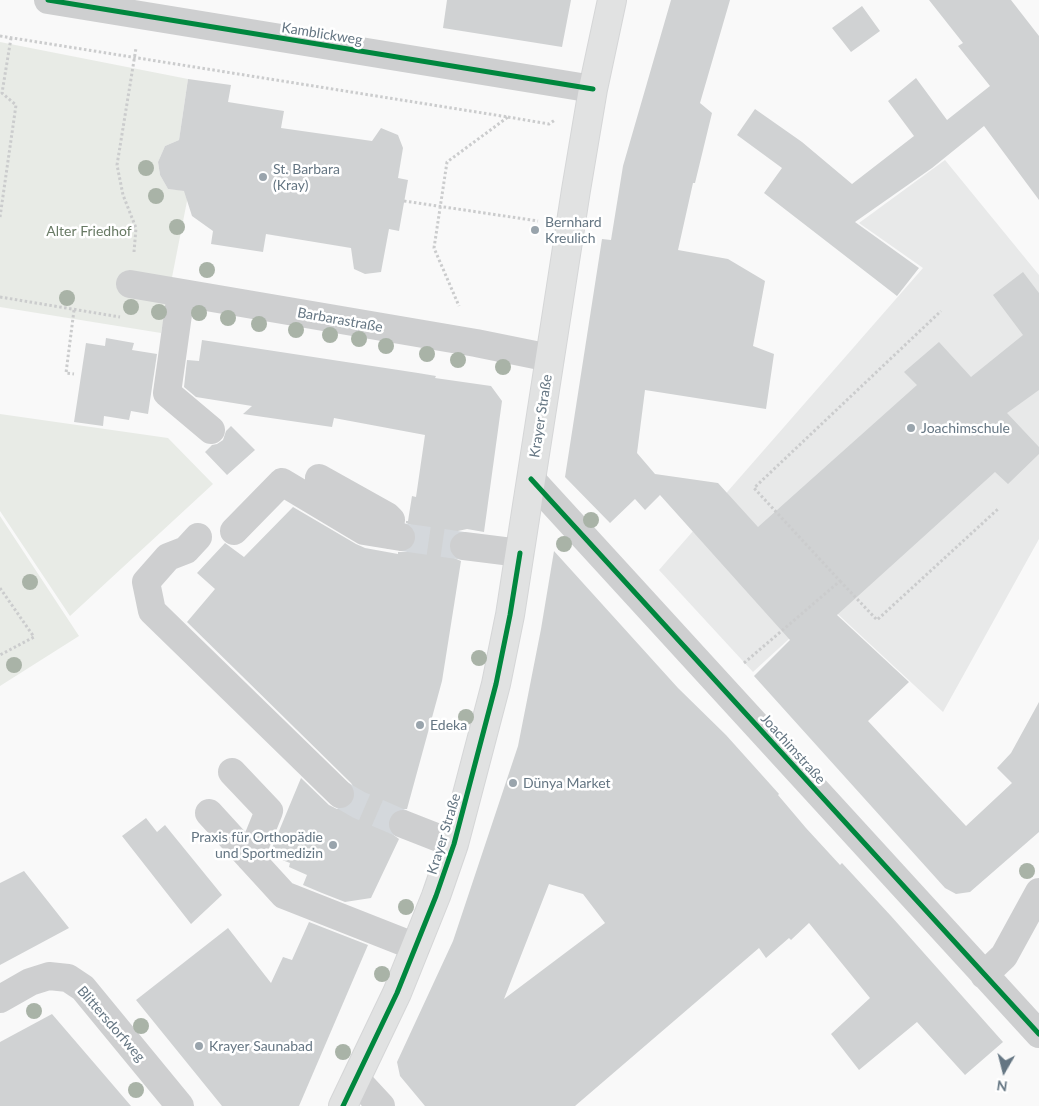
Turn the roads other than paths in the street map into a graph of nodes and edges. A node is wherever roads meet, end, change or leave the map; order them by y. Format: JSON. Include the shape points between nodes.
{"nodes":[{"id":1,"x":48,"y":0,"type":"edge"},
{"id":2,"x":612,"y":0,"type":"edge"},
{"id":3,"x":593,"y":89,"type":"junction"},
{"id":4,"x":130,"y":284,"type":"road end"},
{"id":5,"x":181,"y":293,"type":"junction"},
{"id":6,"x":550,"y":358,"type":"junction"},
{"id":7,"x":211,"y":430,"type":"dead end"},
{"id":8,"x":319,"y":478,"type":"dead end"},
{"id":9,"x":531,"y":479,"type":"junction"},
{"id":10,"x":234,"y":531,"type":"dead end"},
{"id":11,"x":198,"y":538,"type":"dead end"},
{"id":12,"x":464,"y":546,"type":"tunnel mouth"},
{"id":13,"x":520,"y":553,"type":"junction"},
{"id":14,"x":232,"y":772,"type":"dead end"},
{"id":15,"x":340,"y":794,"type":"tunnel mouth"},
{"id":16,"x":209,"y":813,"type":"dead end"},
{"id":17,"x":403,"y":824,"type":"tunnel mouth"},
{"id":18,"x":454,"y":844,"type":"junction"},
{"id":19,"x":250,"y":858,"type":"junction"},
{"id":20,"x":1039,"y":892,"type":"edge"},
{"id":21,"x":416,"y":947,"type":"junction"},
{"id":22,"x":984,"y":975,"type":"junction"},
{"id":23,"x":0,"y":999,"type":"edge"},
{"id":24,"x":1039,"y":1034,"type":"edge"},
{"id":25,"x":356,"y":1079,"type":"junction"},
{"id":26,"x":180,"y":1106,"type":"edge"},
{"id":27,"x":343,"y":1106,"type":"edge"},
{"id":28,"x":381,"y":1106,"type":"edge"}],
"edges":[{"from":1,"to":3,"type":"street","name":"Kamblickweg"},
{"from":2,"to":3,"type":"main road","name":"Krayer Straße"},
{"from":3,"to":6,"type":"main road","name":"Krayer Straße"},
{"from":4,"to":5,"type":"street","name":"Barbarastraße"},
{"from":5,"to":6,"type":"street","name":"Barbarastraße"},
{"from":5,"to":7,"type":"street","via":[[166,393]]},
{"from":6,"to":9,"type":"main road","name":"Krayer Straße"},
{"from":8,"to":10,"type":"street","via":[[387,516],[395,536],[364,531],[282,482]]},
{"from":9,"to":13,"type":"main road","name":"Krayer Straße"},
{"from":9,"to":22,"type":"street","name":"Joachimstraße"},
{"from":11,"to":15,"type":"street","via":[[186,550],[168,557],[146,582],[152,611]]},
{"from":12,"to":13,"type":"street"},
{"from":13,"to":18,"type":"main road","name":"Krayer Straße","via":[[496,684]]},
{"from":14,"to":19,"type":"street","via":[[269,811]]},
{"from":16,"to":19,"type":"street"},
{"from":17,"to":18,"type":"street"},
{"from":18,"to":21,"type":"main road","name":"Krayer Straße"},
{"from":19,"to":21,"type":"street","via":[[284,895]]},
{"from":20,"to":22,"type":"street","via":[[1004,956]]},
{"from":21,"to":25,"type":"main road","name":"Krayer Straße"},
{"from":22,"to":24,"type":"street","name":"Joachimstraße"},
{"from":23,"to":26,"type":"street","name":"Blittersdorfweg","via":[[30,982],[49,976],[68,978],[83,988]]},
{"from":25,"to":27,"type":"main road","name":"Krayer Straße"},
{"from":25,"to":28,"type":"street"}]}
